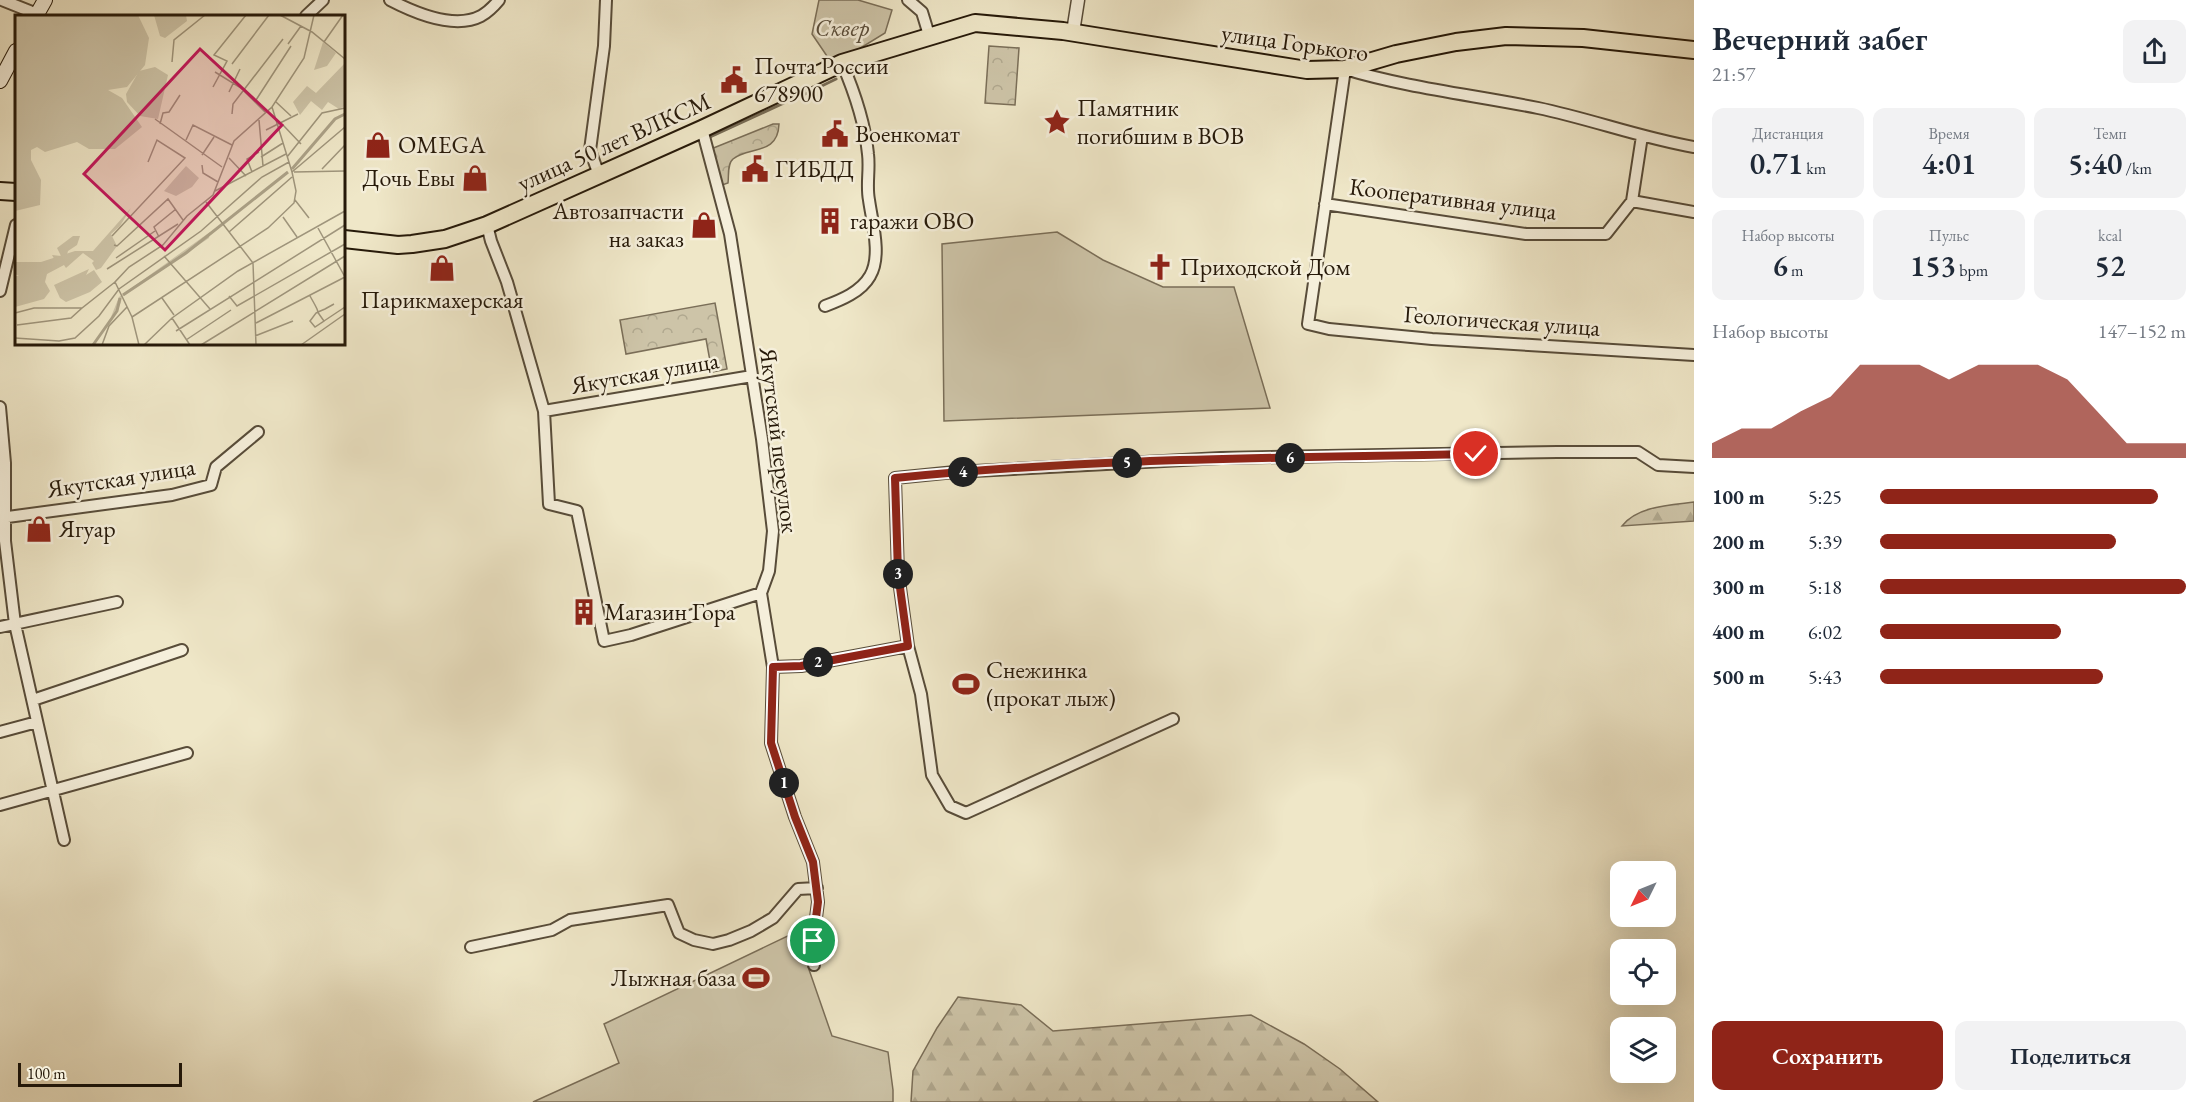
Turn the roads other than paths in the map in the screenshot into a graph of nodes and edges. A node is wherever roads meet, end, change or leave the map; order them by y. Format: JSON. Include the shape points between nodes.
{"nodes":[{"id":1,"x":2,"y":0,"type":"edge"},
{"id":2,"x":45,"y":0,"type":"edge"},
{"id":3,"x":323,"y":0,"type":"edge"},
{"id":4,"x":390,"y":0,"type":"edge"},
{"id":5,"x":499,"y":0,"type":"edge"},
{"id":6,"x":606,"y":0,"type":"edge"},
{"id":7,"x":908,"y":0,"type":"edge"},
{"id":8,"x":1078,"y":0,"type":"edge"},
{"id":9,"x":35,"y":15,"type":"edge"},
{"id":10,"x":38,"y":15,"type":"edge"},
{"id":11,"x":307,"y":15,"type":"edge"},
{"id":12,"x":1073,"y":32,"type":"junction"},
{"id":13,"x":929,"y":35,"type":"junction"},
{"id":14,"x":1694,"y":51,"type":"edge"},
{"id":15,"x":15,"y":53,"type":"edge"},
{"id":16,"x":842,"y":63,"type":"junction"},
{"id":17,"x":1345,"y":69,"type":"junction"},
{"id":18,"x":0,"y":81,"type":"edge"},
{"id":19,"x":702,"y":129,"type":"junction"},
{"id":20,"x":1642,"y":136,"type":"junction"},
{"id":21,"x":1694,"y":147,"type":"edge"},
{"id":22,"x":599,"y":175,"type":"junction"},
{"id":23,"x":0,"y":191,"type":"edge"},
{"id":24,"x":15,"y":192,"type":"edge"},
{"id":25,"x":1632,"y":201,"type":"junction"},
{"id":26,"x":1325,"y":204,"type":"junction"},
{"id":27,"x":1694,"y":212,"type":"edge"},
{"id":28,"x":488,"y":225,"type":"junction"},
{"id":29,"x":15,"y":229,"type":"edge"},
{"id":30,"x":345,"y":239,"type":"edge"},
{"id":31,"x":0,"y":291,"type":"edge"},
{"id":32,"x":825,"y":306,"type":"dead end"},
{"id":33,"x":1694,"y":354,"type":"edge"},
{"id":34,"x":752,"y":376,"type":"junction"},
{"id":35,"x":0,"y":407,"type":"edge"},
{"id":36,"x":544,"y":411,"type":"junction"},
{"id":37,"x":258,"y":432,"type":"dead end"},
{"id":38,"x":1694,"y":467,"type":"edge"},
{"id":39,"x":3,"y":517,"type":"edge"},
{"id":40,"x":761,"y":593,"type":"junction"},
{"id":41,"x":117,"y":602,"type":"dead end"},
{"id":42,"x":15,"y":624,"type":"junction"},
{"id":43,"x":0,"y":627,"type":"edge"},
{"id":44,"x":908,"y":646,"type":"junction"},
{"id":45,"x":182,"y":650,"type":"dead end"},
{"id":46,"x":773,"y":667,"type":"junction"},
{"id":47,"x":33,"y":700,"type":"junction"},
{"id":48,"x":1173,"y":719,"type":"dead end"},
{"id":49,"x":37,"y":722,"type":"junction"},
{"id":50,"x":0,"y":732,"type":"edge"},
{"id":51,"x":187,"y":753,"type":"dead end"},
{"id":52,"x":52,"y":791,"type":"junction"},
{"id":53,"x":0,"y":804,"type":"edge"},
{"id":54,"x":64,"y":840,"type":"dead end"},
{"id":55,"x":817,"y":888,"type":"junction"},
{"id":56,"x":471,"y":947,"type":"dead end"},
{"id":57,"x":814,"y":965,"type":"dead end"}],
"edges":[{"from":1,"to":9,"type":"street"},
{"from":2,"to":10,"type":"main road"},
{"from":3,"to":11,"type":"street"},
{"from":4,"to":5,"type":"street","via":[[430,17],[465,21],[481,16]]},
{"from":6,"to":22,"type":"street","via":[[590,150]]},
{"from":7,"to":13,"type":"street","via":[[922,12]]},
{"from":8,"to":12,"type":"street"},
{"from":12,"to":13,"type":"main road","name":"улица Горького","via":[[975,23]]},
{"from":12,"to":17,"type":"main road","name":"улица Горького","via":[[1307,70]]},
{"from":13,"to":16,"type":"main road","name":"улица 50 лет ВЛКСМ"},
{"from":14,"to":17,"type":"main road","via":[[1583,38],[1506,36],[1396,54]]},
{"from":15,"to":18,"type":"main road"},
{"from":16,"to":19,"type":"main road","name":"улица 50 лет ВЛКСМ"},
{"from":16,"to":32,"type":"street","via":[[859,109],[868,154],[868,200],[876,248],[871,276],[844,299]]},
{"from":17,"to":20,"type":"street","name":"улица Горького","via":[[1539,109]]},
{"from":17,"to":26,"type":"street"},
{"from":19,"to":22,"type":"main road","name":"улица 50 лет ВЛКСМ"},
{"from":19,"to":34,"type":"street","name":"Якутский переулок","via":[[730,234]]},
{"from":20,"to":21,"type":"street","name":"улица Горького"},
{"from":20,"to":25,"type":"street","name":"Кооперативная улица"},
{"from":22,"to":28,"type":"main road","name":"улица 50 лет ВЛКСМ"},
{"from":23,"to":24,"type":"main road"},
{"from":25,"to":26,"type":"street","name":"Кооперативная улица","via":[[1606,234],[1526,234]]},
{"from":25,"to":27,"type":"street"},
{"from":26,"to":33,"type":"street","name":"Геологическая улица","via":[[1308,324],[1432,339]]},
{"from":28,"to":30,"type":"main road","name":"улица 50 лет ВЛКСМ","via":[[445,239],[412,244]]},
{"from":28,"to":36,"type":"street"},
{"from":29,"to":31,"type":"street"},
{"from":34,"to":36,"type":"street","name":"Якутская улица"},
{"from":34,"to":40,"type":"street","name":"Якутский переулок","via":[[773,531],[770,571]]},
{"from":35,"to":39,"type":"street","via":[[5,463]]},
{"from":36,"to":40,"type":"street","via":[[549,504],[578,511],[604,641]]},
{"from":37,"to":39,"type":"street","name":"Якутская улица","via":[[216,467],[211,485],[172,495]]},
{"from":38,"to":44,"type":"street","via":[[1658,465],[1638,452],[1557,452],[1221,458],[895,478],[898,573]]},
{"from":39,"to":42,"type":"street"},
{"from":40,"to":46,"type":"street","name":"Якутский переулок"},
{"from":41,"to":42,"type":"street"},
{"from":42,"to":43,"type":"street"},
{"from":42,"to":47,"type":"street"},
{"from":44,"to":46,"type":"street","via":[[801,666]]},
{"from":44,"to":48,"type":"street","via":[[921,694],[932,775],[950,806],[966,813]]},
{"from":45,"to":47,"type":"street"},
{"from":46,"to":55,"type":"street","name":"Якутский переулок","via":[[773,754],[813,862]]},
{"from":47,"to":49,"type":"street"},
{"from":49,"to":50,"type":"street"},
{"from":49,"to":52,"type":"street"},
{"from":51,"to":52,"type":"street"},
{"from":52,"to":53,"type":"street"},
{"from":52,"to":54,"type":"street"},
{"from":55,"to":56,"type":"street","via":[[798,889],[773,918],[752,931],[713,944],[679,933],[668,905],[570,920],[552,930]]},
{"from":55,"to":57,"type":"street","name":"Якутский переулок"}]}
